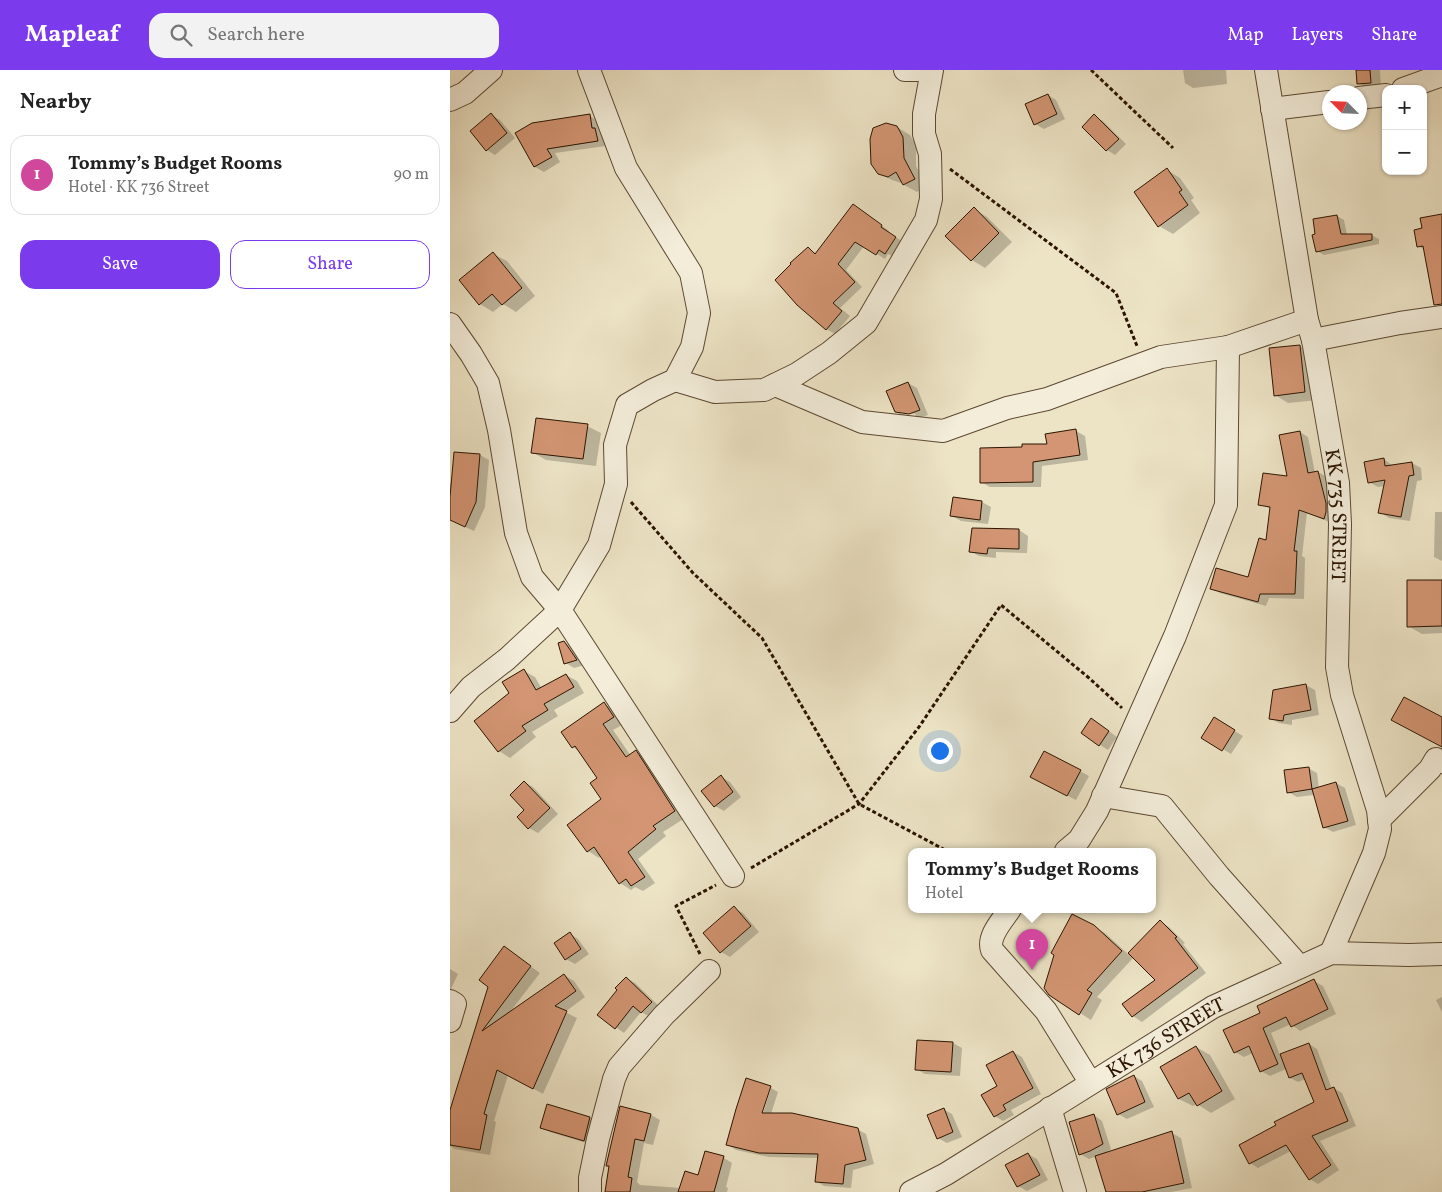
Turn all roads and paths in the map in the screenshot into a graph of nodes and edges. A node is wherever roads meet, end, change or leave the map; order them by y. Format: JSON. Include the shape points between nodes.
{"nodes":[{"id":1,"x":491,"y":70,"type":"edge"},
{"id":2,"x":590,"y":70,"type":"edge"},
{"id":3,"x":906,"y":70,"type":"edge"},
{"id":4,"x":918,"y":70,"type":"edge"},
{"id":5,"x":932,"y":70,"type":"edge"},
{"id":6,"x":1091,"y":70,"type":"edge"},
{"id":7,"x":1266,"y":70,"type":"edge"},
{"id":8,"x":1442,"y":75,"type":"edge"},
{"id":9,"x":1414,"y":85,"type":"edge"},
{"id":10,"x":1382,"y":95,"type":"edge"},
{"id":11,"x":1367,"y":97,"type":"edge"},
{"id":12,"x":450,"y":100,"type":"edge"},
{"id":13,"x":1322,"y":103,"type":"edge"},
{"id":14,"x":1272,"y":109,"type":"junction"},
{"id":15,"x":1172,"y":148,"type":"dead end"},
{"id":16,"x":930,"y":154,"type":"junction"},
{"id":17,"x":1442,"y":318,"type":"edge"},
{"id":18,"x":450,"y":324,"type":"edge"},
{"id":19,"x":1310,"y":330,"type":"junction"},
{"id":20,"x":1228,"y":347,"type":"junction"},
{"id":21,"x":1144,"y":364,"type":"junction"},
{"id":22,"x":675,"y":380,"type":"junction"},
{"id":23,"x":775,"y":384,"type":"junction"},
{"id":24,"x":616,"y":484,"type":"junction"},
{"id":25,"x":560,"y":610,"type":"junction"},
{"id":26,"x":450,"y":711,"type":"edge"},
{"id":27,"x":1137,"y":722,"type":"junction"},
{"id":28,"x":1442,"y":762,"type":"edge"},
{"id":29,"x":1104,"y":796,"type":"junction"},
{"id":30,"x":858,"y":804,"type":"junction"},
{"id":31,"x":1379,"y":820,"type":"junction"},
{"id":32,"x":940,"y":848,"type":"edge"},
{"id":33,"x":1070,"y":848,"type":"edge"},
{"id":34,"x":733,"y":876,"type":"junction"},
{"id":35,"x":1007,"y":913,"type":"edge"},
{"id":36,"x":1331,"y":953,"type":"junction"},
{"id":37,"x":1442,"y":954,"type":"edge"},
{"id":38,"x":1300,"y":967,"type":"junction"},
{"id":39,"x":708,"y":971,"type":"joint"},
{"id":40,"x":450,"y":1002,"type":"edge"},
{"id":41,"x":450,"y":1021,"type":"edge"},
{"id":42,"x":1090,"y":1082,"type":"junction"},
{"id":43,"x":1050,"y":1108,"type":"junction"},
{"id":44,"x":590,"y":1192,"type":"edge"},
{"id":45,"x":911,"y":1192,"type":"edge"},
{"id":46,"x":1075,"y":1192,"type":"edge"}],
"edges":[{"from":1,"to":12,"type":"street","via":[[465,93]]},
{"from":2,"to":22,"type":"street","via":[[626,168],[692,273],[699,313],[692,347]]},
{"from":3,"to":4,"type":"street"},
{"from":5,"to":16,"type":"street","via":[[924,114],[924,134]]},
{"from":6,"to":15,"type":"path"},
{"from":7,"to":14,"type":"street","name":"KK 735 STREET"},
{"from":8,"to":9,"type":"street"},
{"from":10,"to":11,"type":"street"},
{"from":13,"to":14,"type":"street"},
{"from":14,"to":19,"type":"street","name":"KK 735 STREET"},
{"from":16,"to":21,"type":"path","via":[[1116,293]]},
{"from":16,"to":23,"type":"street","via":[[931,199],[926,220],[866,323],[829,353]]},
{"from":17,"to":19,"type":"street"},
{"from":18,"to":25,"type":"street","via":[[488,383],[516,533],[532,577]]},
{"from":19,"to":20,"type":"street"},
{"from":19,"to":31,"type":"street","name":"KK 735 STREET","via":[[1338,483],[1337,667],[1342,695],[1370,780]]},
{"from":20,"to":21,"type":"street","via":[[1161,357]]},
{"from":20,"to":27,"type":"street","via":[[1226,505],[1175,636]]},
{"from":21,"to":23,"type":"street","via":[[1047,399],[1007,408],[943,431],[862,422]]},
{"from":22,"to":23,"type":"street","via":[[715,392],[764,390]]},
{"from":22,"to":24,"type":"street","via":[[627,406],[615,445]]},
{"from":24,"to":25,"type":"street","via":[[599,545]]},
{"from":24,"to":30,"type":"path","via":[[693,573],[762,638]]},
{"from":25,"to":26,"type":"street","via":[[472,686]]},
{"from":25,"to":34,"type":"street"},
{"from":27,"to":29,"type":"street"},
{"from":27,"to":30,"type":"path","via":[[1001,605],[919,727]]},
{"from":28,"to":31,"type":"street","via":[[1436,759]]},
{"from":29,"to":33,"type":"street","via":[[1079,840]]},
{"from":29,"to":38,"type":"street","via":[[1162,806]]},
{"from":30,"to":32,"type":"path"},
{"from":30,"to":34,"type":"path"},
{"from":31,"to":36,"type":"street","name":"KK 735 STREET","via":[[1374,853]]},
{"from":34,"to":39,"type":"path","via":[[676,906]]},
{"from":35,"to":42,"type":"street","via":[[993,935],[992,950],[1046,1011]]},
{"from":36,"to":37,"type":"street","name":"KK 736 STREET"},
{"from":36,"to":38,"type":"street","name":"KK 736 STREET"},
{"from":38,"to":42,"type":"street","name":"KK 736 STREET","via":[[1212,1007]]},
{"from":39,"to":44,"type":"street","via":[[619,1067],[598,1139]]},
{"from":40,"to":41,"type":"street","via":[[455,1004]]},
{"from":42,"to":43,"type":"street","name":"KK 736 STREET"},
{"from":43,"to":45,"type":"street","name":"KK 736 STREET","via":[[946,1174]]},
{"from":43,"to":46,"type":"street"}]}
